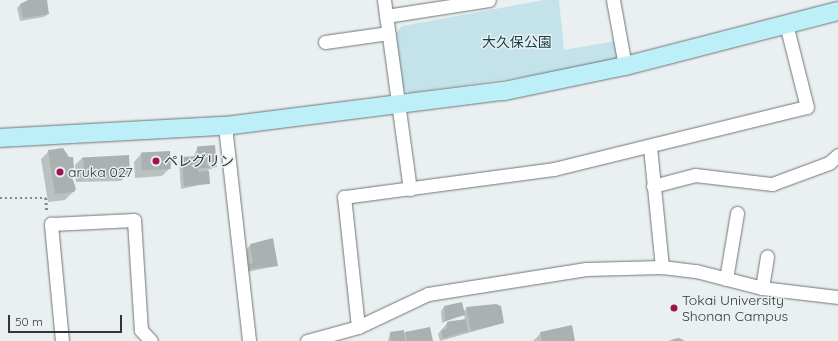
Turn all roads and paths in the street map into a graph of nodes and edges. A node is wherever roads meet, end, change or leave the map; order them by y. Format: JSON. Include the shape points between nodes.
{"nodes":[{"id":1,"x":384,"y":0,"type":"edge"},
{"id":2,"x":489,"y":0,"type":"edge"},
{"id":3,"x":614,"y":0,"type":"edge"},
{"id":4,"x":838,"y":11,"type":"edge"},
{"id":5,"x":386,"y":16,"type":"junction"},
{"id":6,"x":786,"y":24,"type":"junction"},
{"id":7,"x":388,"y":34,"type":"junction"},
{"id":8,"x":325,"y":42,"type":"dead end"},
{"id":9,"x":625,"y":66,"type":"junction"},
{"id":10,"x":398,"y":104,"type":"junction"},
{"id":11,"x":225,"y":126,"type":"junction"},
{"id":12,"x":0,"y":138,"type":"edge"},
{"id":13,"x":650,"y":147,"type":"junction"},
{"id":14,"x":838,"y":155,"type":"edge"},
{"id":15,"x":653,"y":186,"type":"junction"},
{"id":16,"x":410,"y":189,"type":"junction"},
{"id":17,"x":0,"y":198,"type":"edge"},
{"id":18,"x":47,"y":213,"type":"dead end"},
{"id":19,"x":736,"y":213,"type":"dead end"},
{"id":20,"x":767,"y":256,"type":"dead end"},
{"id":21,"x":662,"y":267,"type":"junction"},
{"id":22,"x":726,"y":279,"type":"junction"},
{"id":23,"x":762,"y":288,"type":"junction"},
{"id":24,"x":838,"y":297,"type":"edge"},
{"id":25,"x":358,"y":327,"type":"junction"},
{"id":26,"x":62,"y":341,"type":"edge"},
{"id":27,"x":151,"y":341,"type":"edge"},
{"id":28,"x":249,"y":341,"type":"edge"},
{"id":29,"x":307,"y":341,"type":"edge"}],
"edges":[{"from":1,"to":5,"type":"street"},
{"from":2,"to":5,"type":"street"},
{"from":3,"to":9,"type":"street"},
{"from":4,"to":6,"type":"street"},
{"from":5,"to":7,"type":"street"},
{"from":6,"to":9,"type":"street"},
{"from":6,"to":13,"type":"street","via":[[807,108]]},
{"from":7,"to":8,"type":"street"},
{"from":7,"to":10,"type":"street"},
{"from":9,"to":10,"type":"street","via":[[504,91]]},
{"from":10,"to":11,"type":"street"},
{"from":10,"to":16,"type":"street"},
{"from":11,"to":12,"type":"street"},
{"from":11,"to":28,"type":"street"},
{"from":13,"to":15,"type":"street"},
{"from":13,"to":16,"type":"street","via":[[554,169]]},
{"from":14,"to":15,"type":"street","via":[[829,163],[772,184],[695,175]]},
{"from":15,"to":21,"type":"street"},
{"from":16,"to":25,"type":"street","via":[[344,197]]},
{"from":17,"to":18,"type":"path","via":[[46,198]]},
{"from":19,"to":22,"type":"street"},
{"from":20,"to":23,"type":"street"},
{"from":21,"to":22,"type":"street"},
{"from":21,"to":25,"type":"street","via":[[586,269],[448,290],[401,304]]},
{"from":22,"to":23,"type":"street"},
{"from":23,"to":24,"type":"street"},
{"from":25,"to":29,"type":"street"},
{"from":26,"to":27,"type":"street","via":[[51,224],[134,220],[141,330]]}]}
